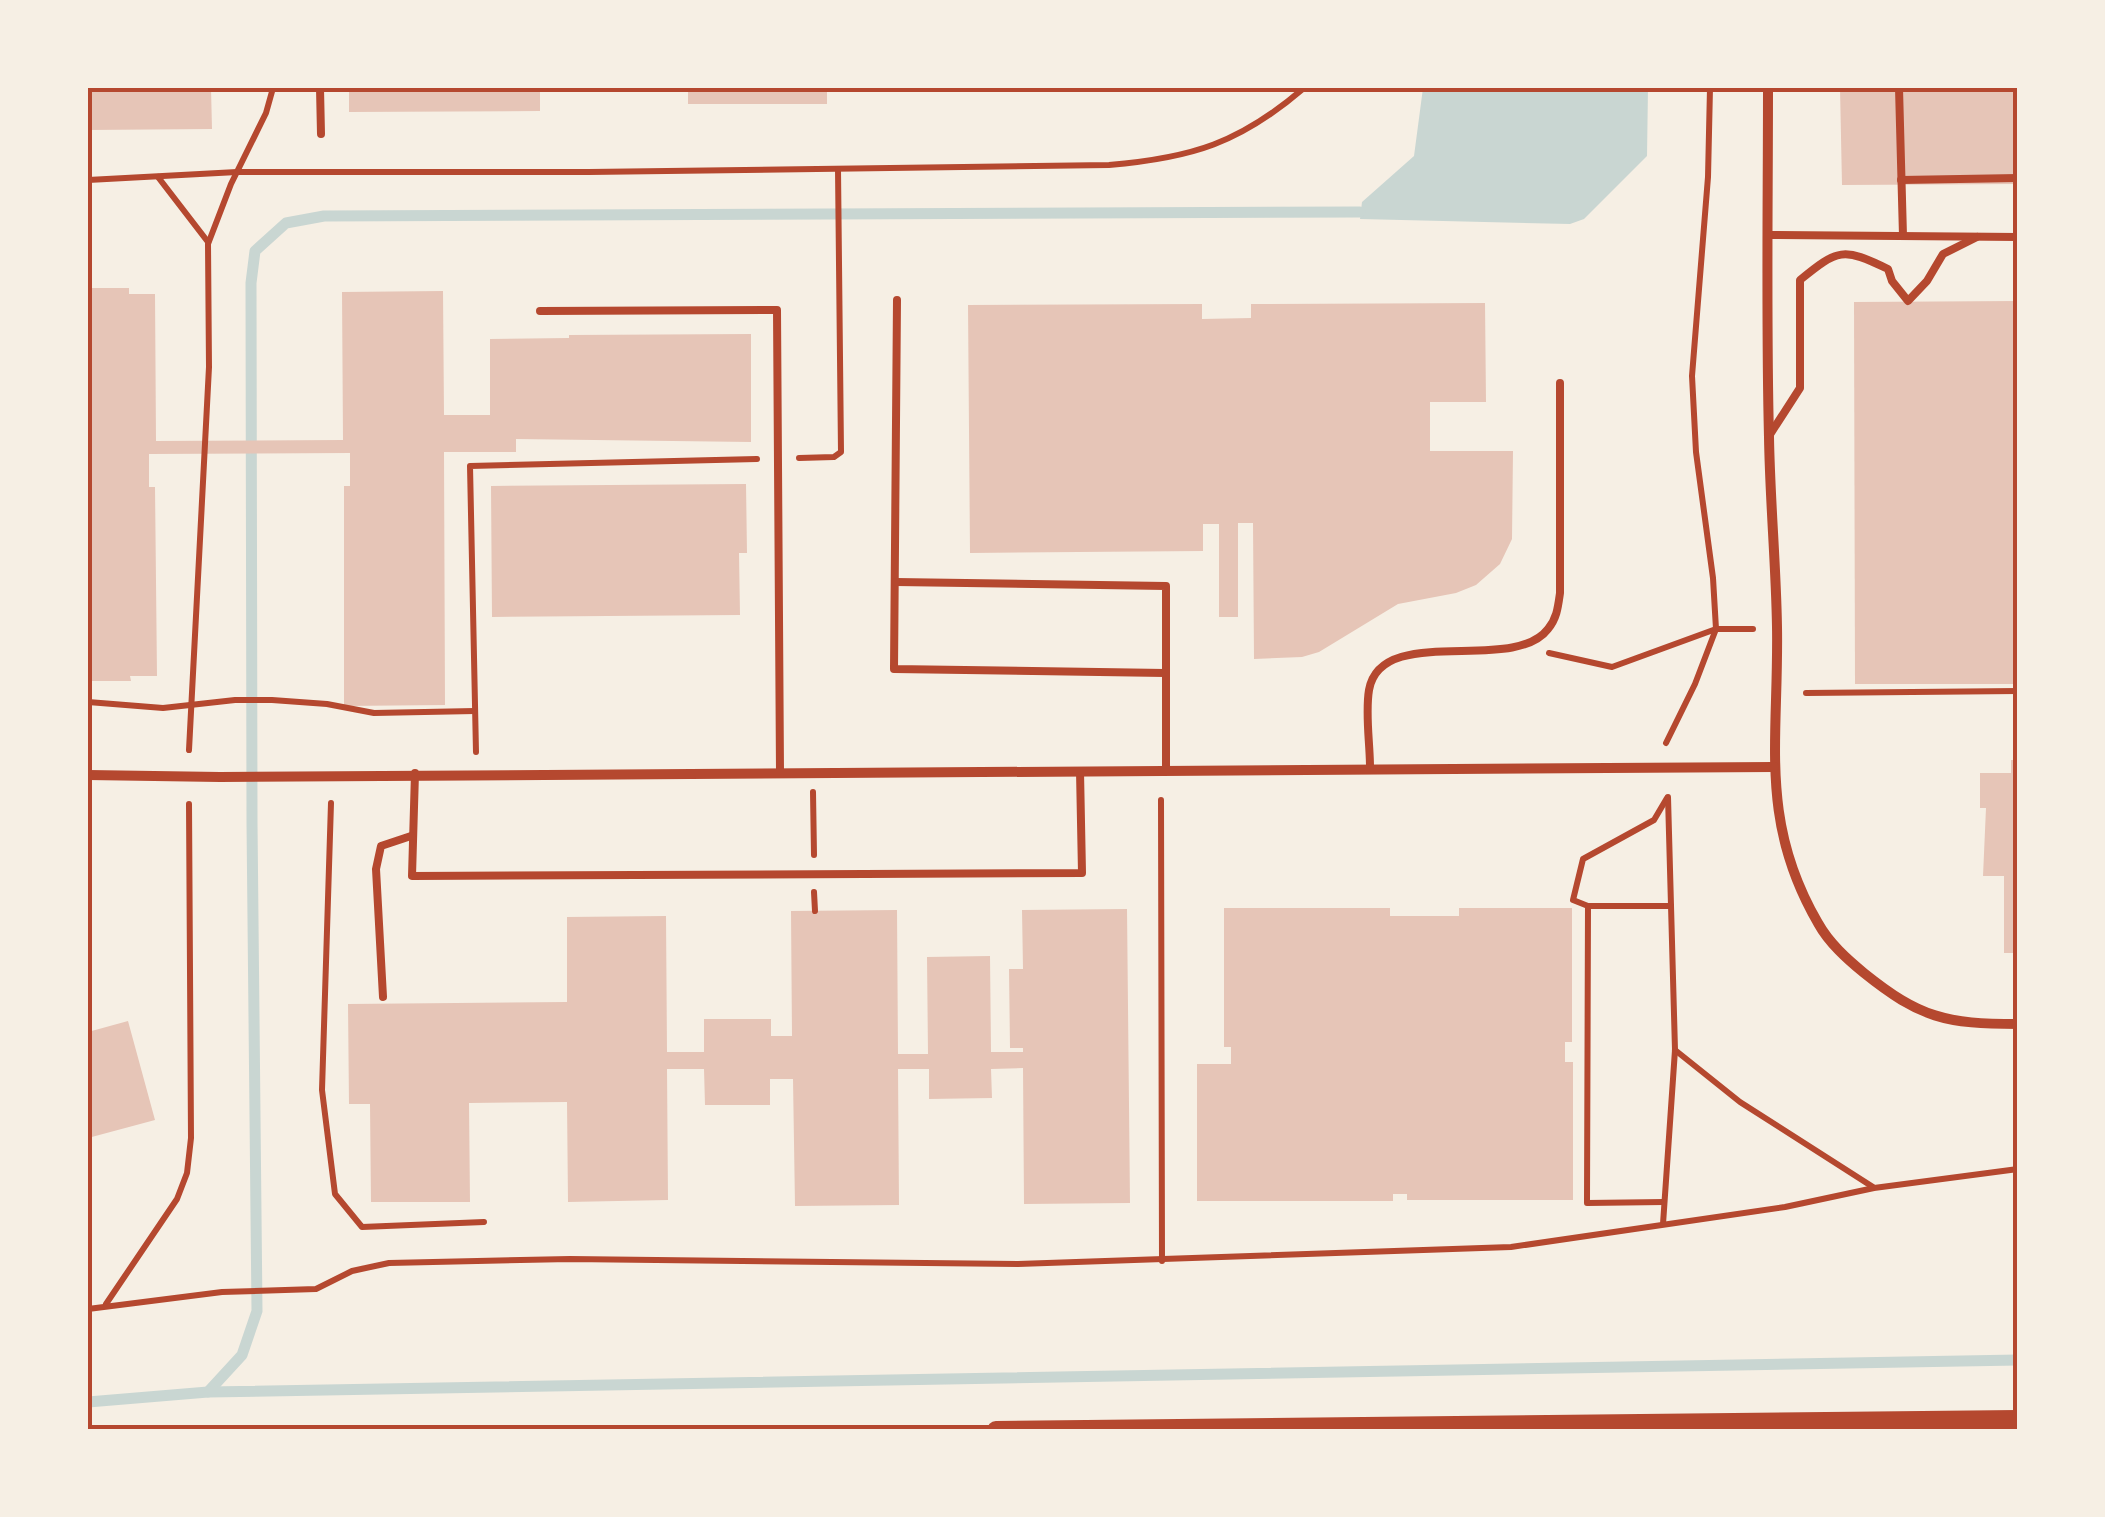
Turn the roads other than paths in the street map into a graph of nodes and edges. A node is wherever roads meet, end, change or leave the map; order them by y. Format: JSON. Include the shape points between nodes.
{"nodes":[{"id":1,"x":320,"y":88,"type":"edge"},
{"id":2,"x":1768,"y":88,"type":"edge"},
{"id":3,"x":1899,"y":88,"type":"edge"},
{"id":4,"x":321,"y":134,"type":"dead end"},
{"id":5,"x":2018,"y":178,"type":"edge"},
{"id":6,"x":1901,"y":180,"type":"junction"},
{"id":7,"x":1768,"y":236,"type":"junction"},
{"id":8,"x":1903,"y":236,"type":"junction"},
{"id":9,"x":1977,"y":237,"type":"junction"},
{"id":10,"x":2018,"y":238,"type":"edge"},
{"id":11,"x":897,"y":300,"type":"dead end"},
{"id":12,"x":540,"y":311,"type":"dead end"},
{"id":13,"x":1560,"y":384,"type":"dead end"},
{"id":14,"x":1768,"y":437,"type":"junction"},
{"id":15,"x":896,"y":582,"type":"junction"},
{"id":16,"x":1165,"y":673,"type":"junction"},
{"id":17,"x":1774,"y":766,"type":"junction"},
{"id":18,"x":1370,"y":767,"type":"junction"},
{"id":19,"x":1166,"y":768,"type":"junction"},
{"id":20,"x":1080,"y":770,"type":"junction"},
{"id":21,"x":780,"y":772,"type":"junction"},
{"id":22,"x":88,"y":774,"type":"edge"},
{"id":23,"x":415,"y":774,"type":"junction"},
{"id":24,"x":411,"y":836,"type":"junction"},
{"id":25,"x":383,"y":997,"type":"dead end"},
{"id":26,"x":2018,"y":1024,"type":"edge"},
{"id":27,"x":2018,"y":1419,"type":"edge"},
{"id":28,"x":996,"y":1430,"type":"edge"}],
"edges":[{"from":1,"to":4,"type":"lane"},
{"from":2,"to":7,"type":"street"},
{"from":3,"to":6,"type":"lane"},
{"from":5,"to":6,"type":"lane"},
{"from":6,"to":8,"type":"lane"},
{"from":7,"to":8,"type":"lane"},
{"from":7,"to":14,"type":"street"},
{"from":8,"to":9,"type":"lane"},
{"from":9,"to":10,"type":"lane"},
{"from":9,"to":14,"type":"lane","via":[[1943,254],[1908,301],[1888,269],[1858,254],[1830,256],[1800,280],[1800,388]]},
{"from":11,"to":15,"type":"lane"},
{"from":12,"to":21,"type":"lane","via":[[777,310]]},
{"from":13,"to":18,"type":"lane","via":[[1556,616],[1546,633],[1519,647],[1398,656],[1369,688]]},
{"from":14,"to":17,"type":"street","via":[[1777,629]]},
{"from":15,"to":16,"type":"lane","via":[[1166,586]]},
{"from":15,"to":16,"type":"lane","via":[[894,669]]},
{"from":16,"to":19,"type":"lane"},
{"from":17,"to":18,"type":"street"},
{"from":17,"to":26,"type":"street","via":[[1781,834],[1812,912],[1837,948],[1922,1014]]},
{"from":18,"to":19,"type":"street"},
{"from":19,"to":20,"type":"street"},
{"from":20,"to":21,"type":"street"},
{"from":20,"to":24,"type":"lane","via":[[1082,872],[412,876]]},
{"from":21,"to":23,"type":"street"},
{"from":22,"to":23,"type":"street"},
{"from":23,"to":24,"type":"lane"},
{"from":24,"to":25,"type":"lane","via":[[381,846],[376,870]]},
{"from":27,"to":28,"type":"street"}]}
